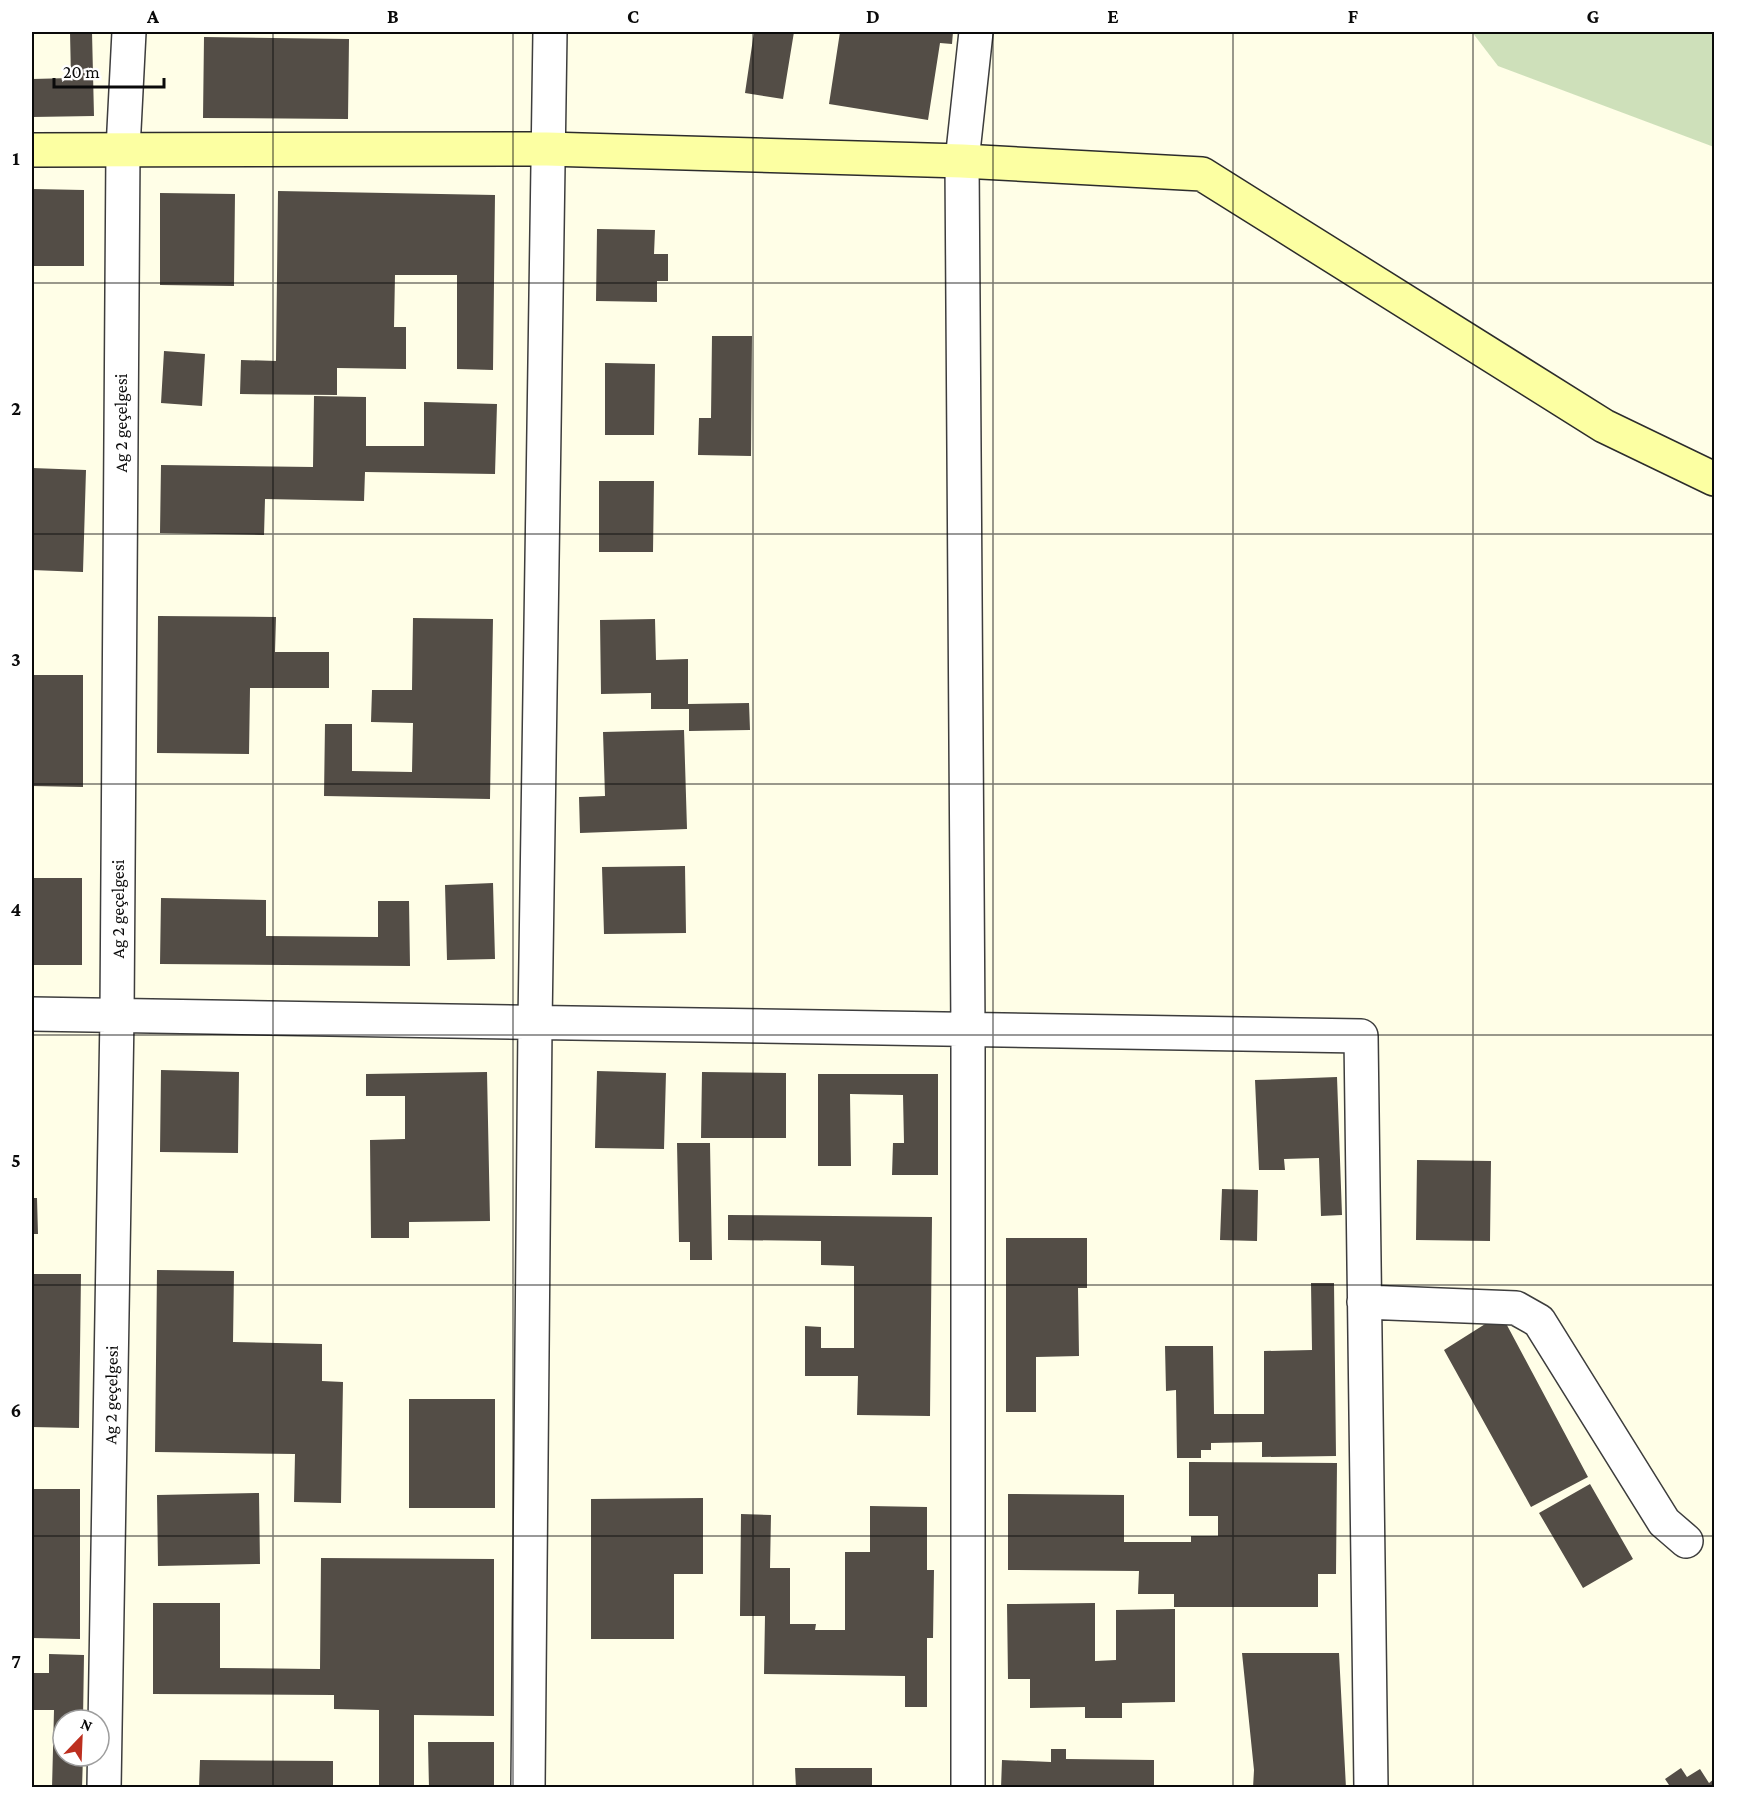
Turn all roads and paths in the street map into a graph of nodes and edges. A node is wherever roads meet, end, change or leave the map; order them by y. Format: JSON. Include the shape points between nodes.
{"nodes":[{"id":1,"x":129,"y":32,"type":"edge"},
{"id":2,"x":550,"y":32,"type":"edge"},
{"id":3,"x":976,"y":32,"type":"edge"},
{"id":4,"x":123,"y":149,"type":"junction"},
{"id":5,"x":548,"y":149,"type":"junction"},
{"id":6,"x":32,"y":150,"type":"edge"},
{"id":7,"x":962,"y":161,"type":"junction"},
{"id":8,"x":1714,"y":479,"type":"edge"},
{"id":9,"x":32,"y":1014,"type":"edge"},
{"id":10,"x":117,"y":1016,"type":"junction"},
{"id":11,"x":535,"y":1024,"type":"junction"},
{"id":12,"x":968,"y":1031,"type":"junction"},
{"id":13,"x":1364,"y":1302,"type":"junction"},
{"id":14,"x":1686,"y":1541,"type":"dead end"},
{"id":15,"x":104,"y":1788,"type":"edge"},
{"id":16,"x":528,"y":1788,"type":"edge"},
{"id":17,"x":968,"y":1788,"type":"edge"},
{"id":18,"x":1371,"y":1788,"type":"edge"}],
"edges":[{"from":1,"to":4,"type":"street","name":"Ag 2 geçelgesi"},
{"from":2,"to":5,"type":"street"},
{"from":3,"to":7,"type":"street"},
{"from":4,"to":5,"type":"street"},
{"from":4,"to":6,"type":"street"},
{"from":4,"to":10,"type":"street","name":"Ag 2 geçelgesi"},
{"from":5,"to":7,"type":"street"},
{"from":5,"to":11,"type":"street"},
{"from":7,"to":8,"type":"street","via":[[1202,174],[1604,426]]},
{"from":7,"to":12,"type":"street"},
{"from":9,"to":10,"type":"street"},
{"from":10,"to":11,"type":"street"},
{"from":10,"to":15,"type":"street","name":"Ag 2 geçelgesi"},
{"from":11,"to":12,"type":"street"},
{"from":11,"to":16,"type":"street"},
{"from":12,"to":13,"type":"street","via":[[1361,1036]]},
{"from":12,"to":17,"type":"street"},
{"from":13,"to":14,"type":"street","via":[[1516,1308],[1539,1321],[1664,1522]]},
{"from":13,"to":18,"type":"street"}]}
